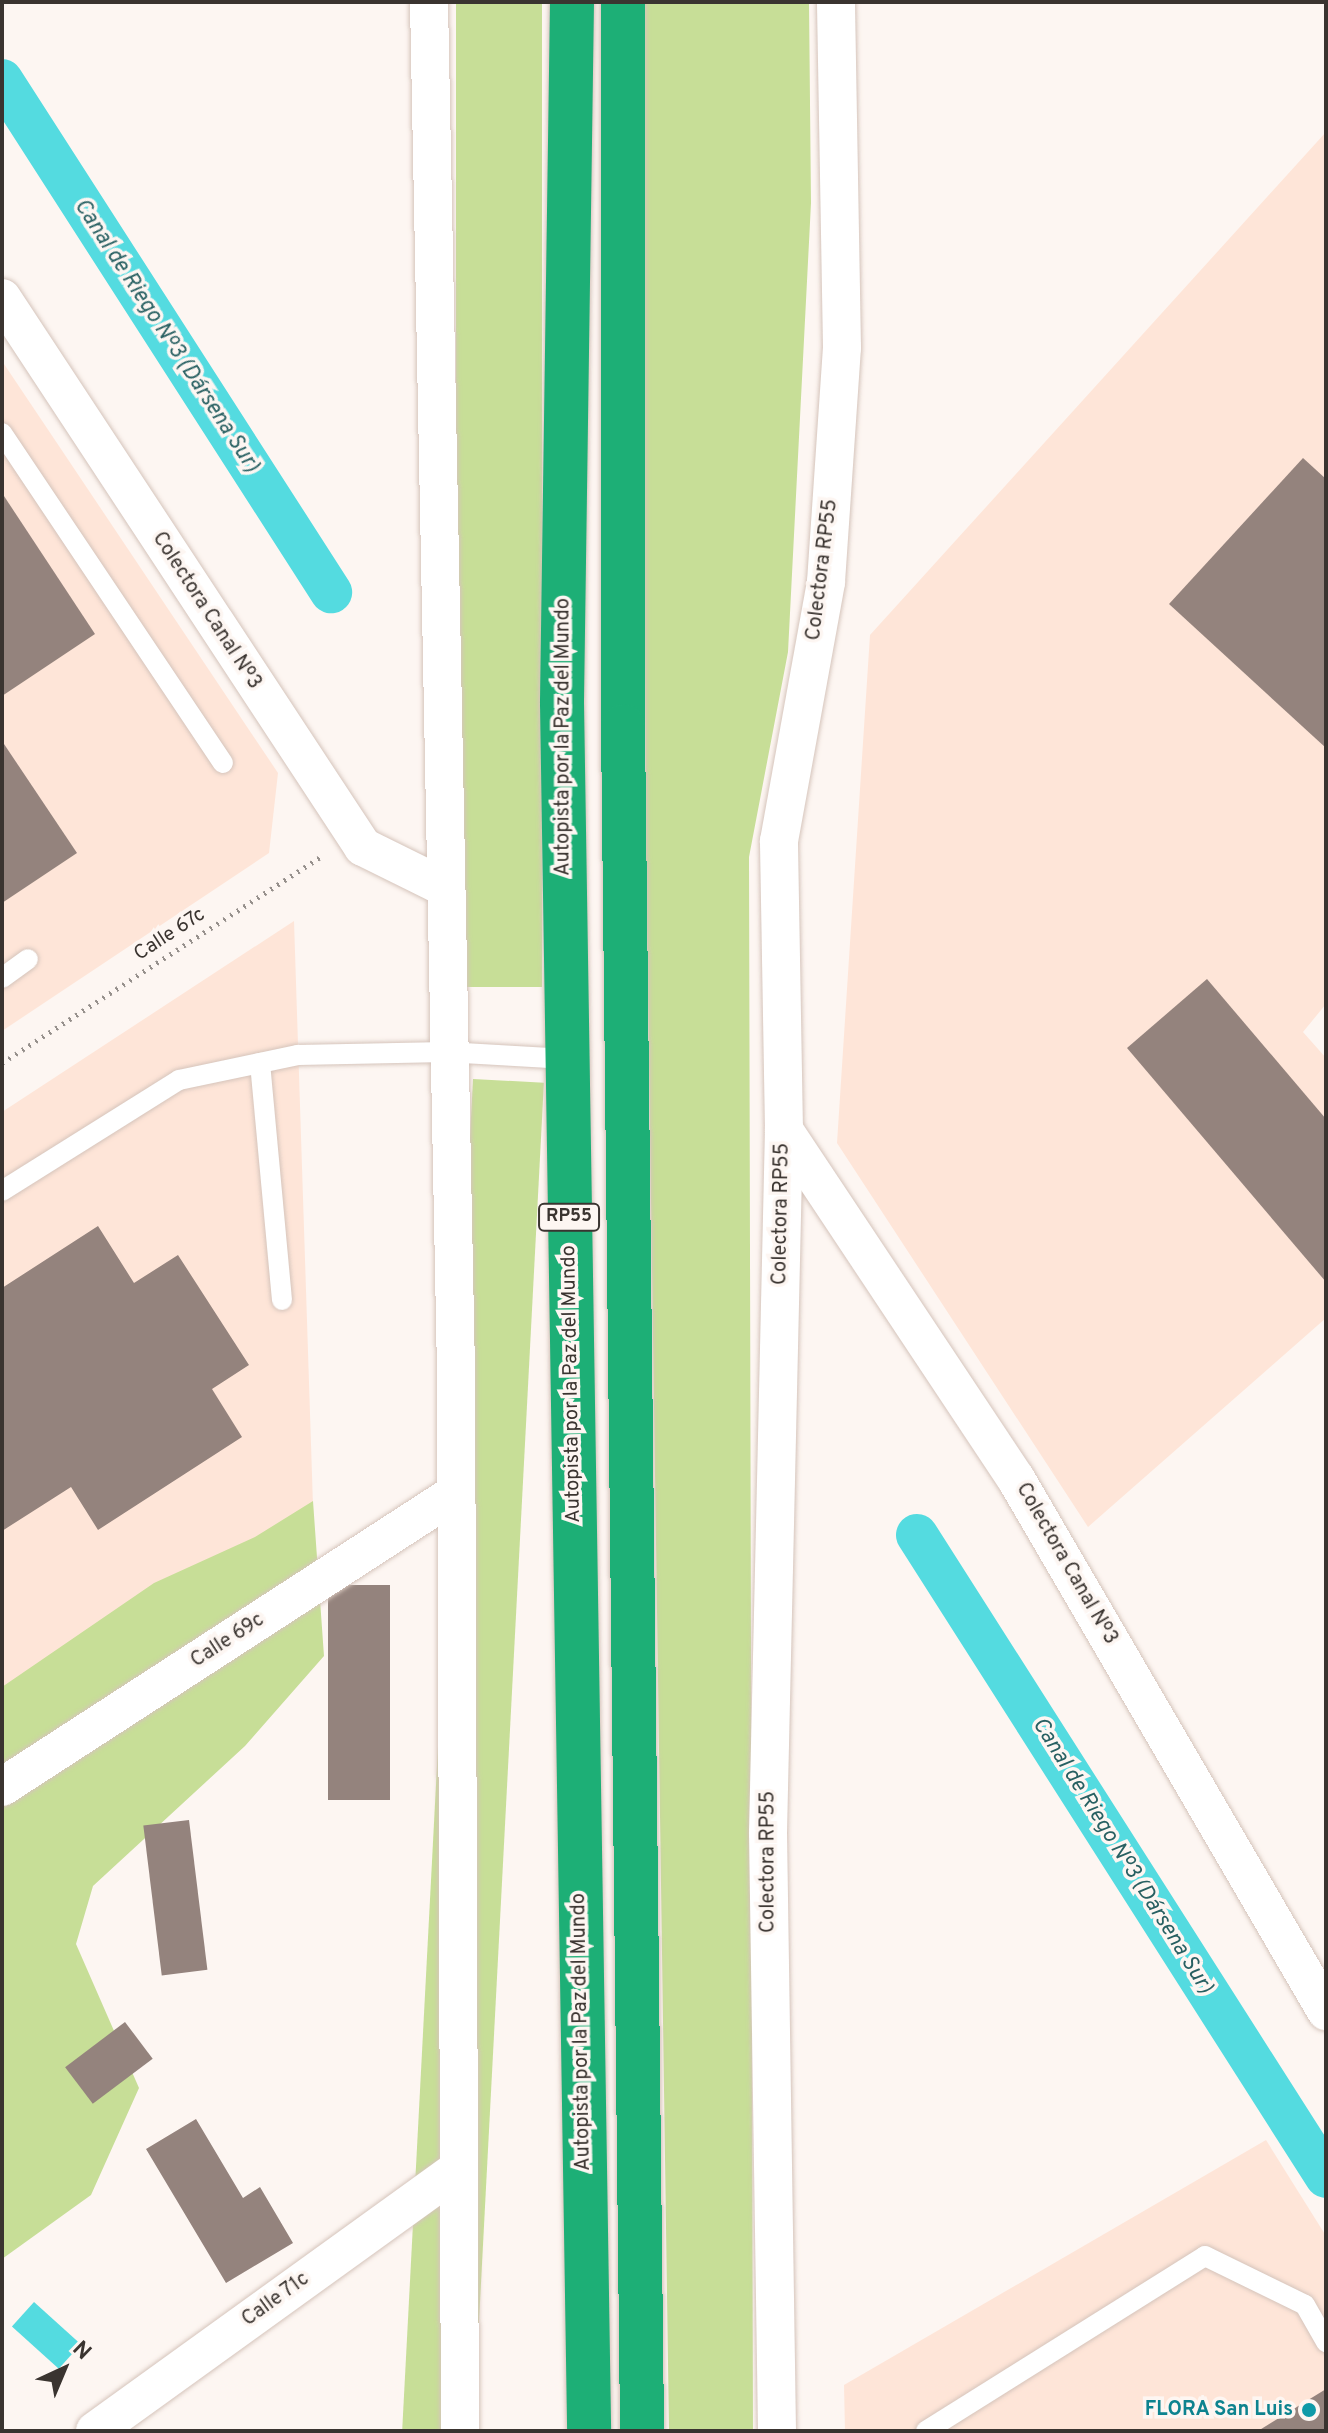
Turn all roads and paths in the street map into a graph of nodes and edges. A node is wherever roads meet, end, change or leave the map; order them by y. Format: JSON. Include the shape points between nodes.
{"nodes":[{"id":1,"x":429,"y":2,"type":"edge"},
{"id":2,"x":572,"y":2,"type":"edge"},
{"id":3,"x":623,"y":2,"type":"edge"},
{"id":4,"x":836,"y":2,"type":"edge"},
{"id":5,"x":2,"y":298,"type":"edge"},
{"id":6,"x":2,"y":433,"type":"edge"},
{"id":7,"x":223,"y":763,"type":"dead end"},
{"id":8,"x":355,"y":835,"type":"junction"},
{"id":9,"x":444,"y":887,"type":"junction"},
{"id":10,"x":28,"y":959,"type":"dead end"},
{"id":11,"x":2,"y":978,"type":"edge"},
{"id":12,"x":446,"y":1052,"type":"junction"},
{"id":13,"x":567,"y":1059,"type":"junction"},
{"id":14,"x":2,"y":1063,"type":"edge"},
{"id":15,"x":260,"y":1063,"type":"junction"},
{"id":16,"x":784,"y":1130,"type":"junction"},
{"id":17,"x":2,"y":1191,"type":"edge"},
{"id":18,"x":282,"y":1300,"type":"dead end"},
{"id":19,"x":454,"y":1494,"type":"junction"},
{"id":20,"x":2,"y":1787,"type":"edge"},
{"id":21,"x":1321,"y":1989,"type":"edge"},
{"id":22,"x":457,"y":2170,"type":"junction"},
{"id":23,"x":1326,"y":2342,"type":"edge"},
{"id":24,"x":95,"y":2431,"type":"edge"},
{"id":25,"x":460,"y":2431,"type":"edge"},
{"id":26,"x":589,"y":2431,"type":"edge"},
{"id":27,"x":642,"y":2431,"type":"edge"},
{"id":28,"x":777,"y":2431,"type":"edge"},
{"id":29,"x":926,"y":2431,"type":"edge"}],
"edges":[{"from":1,"to":9,"type":"street"},
{"from":2,"to":13,"type":"highway","name":"Autopista por la Paz del Mundo","number":"RP55","via":[[562,703]]},
{"from":3,"to":27,"type":"highway","number":"RP55","via":[[623,726]]},
{"from":4,"to":16,"type":"street","name":"Colectora RP55","via":[[842,348],[826,582],[779,841]]},
{"from":5,"to":8,"type":"street","name":"Colectora Canal Nº3"},
{"from":6,"to":7,"type":"lane"},
{"from":8,"to":9,"type":"street","name":"Colectora Canal Nº3","via":[[363,847]]},
{"from":8,"to":14,"type":"path","name":"Calle 67c"},
{"from":9,"to":12,"type":"street"},
{"from":10,"to":11,"type":"lane"},
{"from":12,"to":13,"type":"lane"},
{"from":12,"to":15,"type":"lane","via":[[298,1055]]},
{"from":12,"to":19,"type":"street"},
{"from":13,"to":26,"type":"highway","name":"Autopista por la Paz del Mundo","number":"RP55"},
{"from":15,"to":17,"type":"lane","via":[[179,1080]]},
{"from":15,"to":18,"type":"lane"},
{"from":16,"to":21,"type":"street","name":"Colectora Canal Nº3","via":[[1016,1479]]},
{"from":16,"to":28,"type":"street","name":"Colectora RP55","via":[[768,1833]]},
{"from":19,"to":20,"type":"street","name":"Calle 69c"},
{"from":19,"to":22,"type":"street"},
{"from":22,"to":24,"type":"street","name":"Calle 71c"},
{"from":22,"to":25,"type":"street"},
{"from":23,"to":29,"type":"lane","via":[[1305,2305],[1205,2256]]}]}
